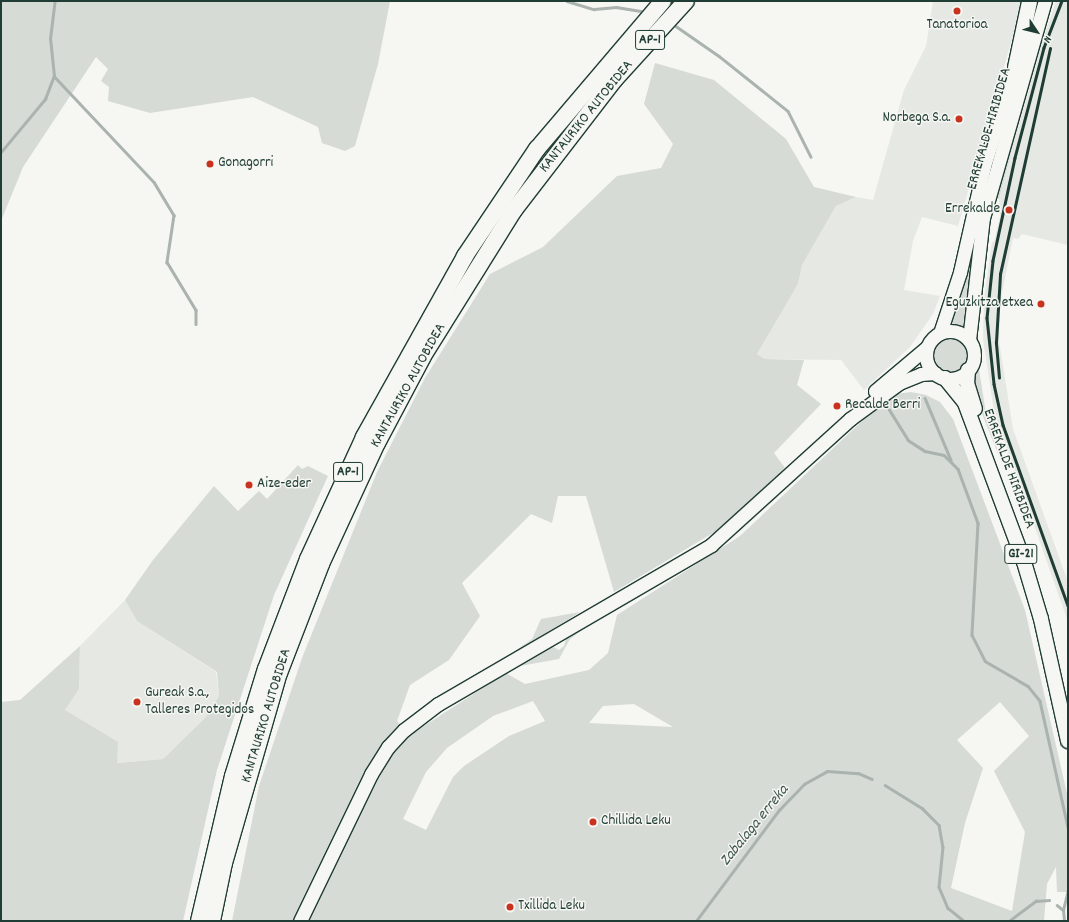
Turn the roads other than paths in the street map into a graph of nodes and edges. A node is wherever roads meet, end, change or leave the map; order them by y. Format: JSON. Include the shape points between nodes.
{"nodes":[{"id":1,"x":663,"y":1,"type":"edge"},
{"id":2,"x":686,"y":1,"type":"edge"},
{"id":3,"x":1029,"y":1,"type":"edge"},
{"id":4,"x":1037,"y":1,"type":"edge"},
{"id":5,"x":1046,"y":1,"type":"edge"},
{"id":6,"x":1015,"y":67,"type":"junction"},
{"id":7,"x":940,"y":333,"type":"junction"},
{"id":8,"x":969,"y":340,"type":"junction"},
{"id":9,"x":927,"y":347,"type":"junction"},
{"id":10,"x":968,"y":370,"type":"junction"},
{"id":11,"x":940,"y":375,"type":"junction"},
{"id":12,"x":850,"y":419,"type":"junction"},
{"id":13,"x":1068,"y":707,"type":"edge"},
{"id":14,"x":1068,"y":742,"type":"edge"},
{"id":15,"x":199,"y":921,"type":"edge"},
{"id":16,"x":212,"y":921,"type":"edge"},
{"id":17,"x":300,"y":921,"type":"edge"}],
"edges":[{"from":1,"to":15,"type":"highway","name":"KANTAURIKO AUTOBIDEA","number":"AP-1","via":[[537,149],[465,256],[404,363],[329,512],[287,614],[249,722],[211,859]]},
{"from":2,"to":16,"type":"highway","name":"KANTAURIKO AUTOBIDEA","number":"AP-1","via":[[615,79],[514,210],[423,356],[377,443],[320,564],[279,673],[224,863]]},
{"from":3,"to":6,"type":"highway"},
{"from":4,"to":6,"type":"main road","name":"ERREKALDE HIRIBIDEA"},
{"from":5,"to":8,"type":"main road","name":"ERREKALDE HIRIBIDEA","via":[[998,157],[983,218],[975,264]]},
{"from":6,"to":7,"type":"main road","name":"ERREKALDE HIRIBIDEA","via":[[984,166],[960,272]]},
{"from":7,"to":8,"type":"main road","via":[[958,332]]},
{"from":7,"to":9,"type":"main road"},
{"from":8,"to":10,"type":"main road","via":[[973,358]]},
{"from":9,"to":11,"type":"main road","via":[[927,362]]},
{"from":9,"to":12,"type":"main road","via":[[872,394]]},
{"from":10,"to":11,"type":"main road","via":[[957,377]]},
{"from":10,"to":13,"type":"main road","name":"ERREKALDE HIRIBIDEA","number":"GI-21","via":[[971,397],[1044,603]]},
{"from":11,"to":12,"type":"main road","via":[[921,374],[899,383]]},
{"from":11,"to":14,"type":"main road","name":"ERREKALDE HIRIBIDEA","number":"GI-21","via":[[965,404],[1024,562],[1041,619]]},
{"from":12,"to":17,"type":"main road","via":[[711,545],[438,704],[404,730],[388,747],[371,774]]}]}
